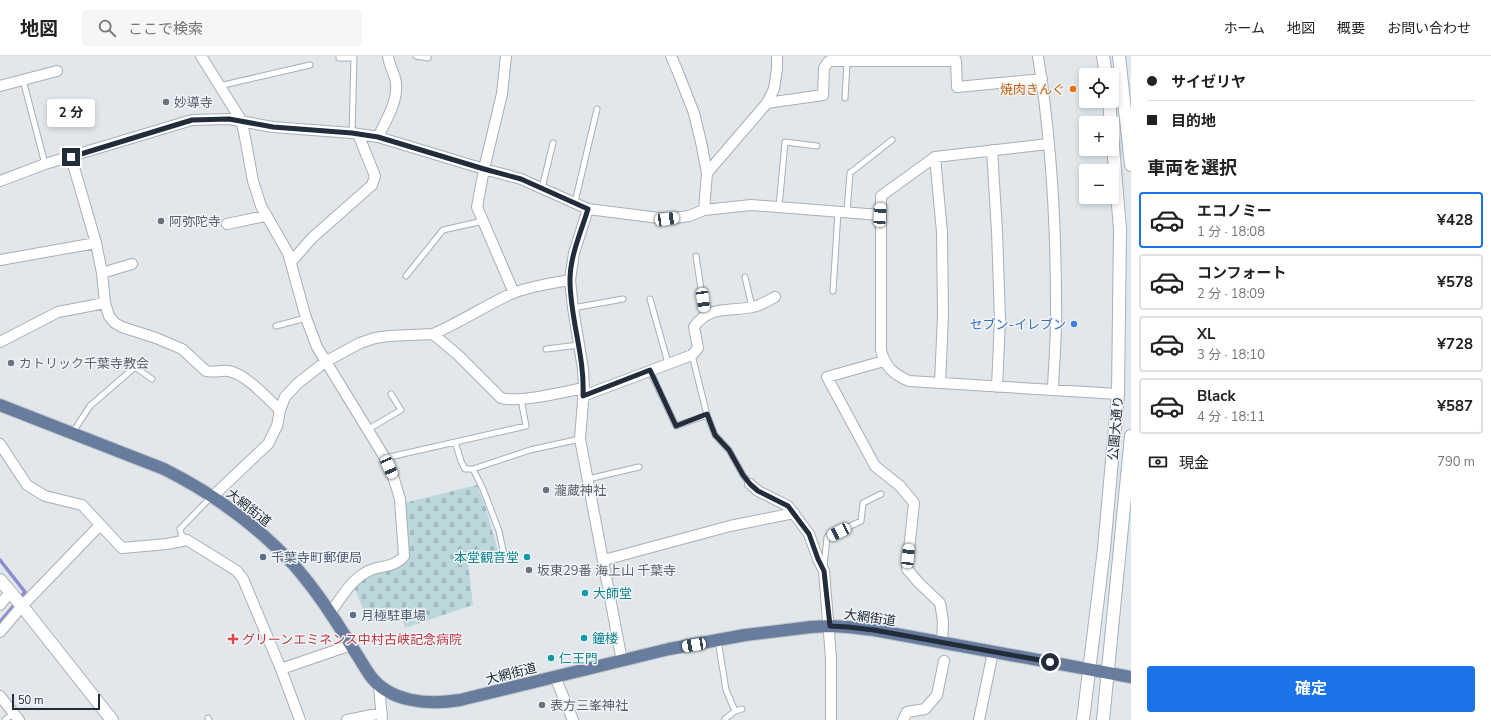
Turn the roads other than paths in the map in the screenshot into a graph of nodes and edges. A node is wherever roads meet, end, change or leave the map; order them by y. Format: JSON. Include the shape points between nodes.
{"nodes":[{"id":1,"x":201,"y":56,"type":"edge"},
{"id":2,"x":339,"y":56,"type":"edge"},
{"id":3,"x":388,"y":56,"type":"edge"},
{"id":4,"x":416,"y":56,"type":"edge"},
{"id":5,"x":428,"y":56,"type":"edge"},
{"id":6,"x":506,"y":56,"type":"edge"},
{"id":7,"x":671,"y":56,"type":"edge"},
{"id":8,"x":776,"y":56,"type":"edge"},
{"id":9,"x":1038,"y":56,"type":"edge"},
{"id":10,"x":1103,"y":56,"type":"edge"},
{"id":11,"x":1119,"y":56,"type":"edge"},
{"id":12,"x":955,"y":59,"type":"edge"},
{"id":13,"x":846,"y":60,"type":"junction"},
{"id":14,"x":310,"y":65,"type":"dead end"},
{"id":15,"x":1105,"y":68,"type":"edge"},
{"id":16,"x":57,"y":71,"type":"dead end"},
{"id":17,"x":1042,"y":79,"type":"junction"},
{"id":18,"x":23,"y":80,"type":"junction"},
{"id":19,"x":0,"y":86,"type":"edge"},
{"id":20,"x":219,"y":86,"type":"junction"},
{"id":21,"x":845,"y":98,"type":"dead end"},
{"id":22,"x":767,"y":103,"type":"junction"},
{"id":23,"x":597,"y":109,"type":"dead end"},
{"id":24,"x":240,"y":120,"type":"junction"},
{"id":25,"x":355,"y":134,"type":"junction"},
{"id":26,"x":378,"y":137,"type":"junction"},
{"id":27,"x":892,"y":140,"type":"dead end"},
{"id":28,"x":1119,"y":140,"type":"edge"},
{"id":29,"x":1130,"y":142,"type":"edge"},
{"id":30,"x":553,"y":143,"type":"dead end"},
{"id":31,"x":1048,"y":144,"type":"junction"},
{"id":32,"x":817,"y":146,"type":"dead end"},
{"id":33,"x":992,"y":150,"type":"junction"},
{"id":34,"x":935,"y":156,"type":"junction"},
{"id":35,"x":1114,"y":156,"type":"edge"},
{"id":36,"x":71,"y":157,"type":"junction"},
{"id":37,"x":45,"y":164,"type":"junction"},
{"id":38,"x":1131,"y":165,"type":"edge"},
{"id":39,"x":484,"y":169,"type":"junction"},
{"id":40,"x":707,"y":174,"type":"junction"},
{"id":41,"x":0,"y":181,"type":"edge"},
{"id":42,"x":542,"y":188,"type":"junction"},
{"id":43,"x":575,"y":202,"type":"junction"},
{"id":44,"x":779,"y":207,"type":"junction"},
{"id":45,"x":588,"y":209,"type":"junction"},
{"id":46,"x":704,"y":210,"type":"junction"},
{"id":47,"x":842,"y":212,"type":"junction"},
{"id":48,"x":880,"y":215,"type":"junction"},
{"id":49,"x":265,"y":216,"type":"junction"},
{"id":50,"x":483,"y":221,"type":"junction"},
{"id":51,"x":226,"y":224,"type":"dead end"},
{"id":52,"x":96,"y":243,"type":"junction"},
{"id":53,"x":696,"y":256,"type":"dead end"},
{"id":54,"x":0,"y":260,"type":"edge"},
{"id":55,"x":291,"y":262,"type":"junction"},
{"id":56,"x":132,"y":264,"type":"dead end"},
{"id":57,"x":102,"y":273,"type":"junction"},
{"id":58,"x":406,"y":276,"type":"dead end"},
{"id":59,"x":745,"y":277,"type":"dead end"},
{"id":60,"x":570,"y":280,"type":"junction"},
{"id":61,"x":833,"y":291,"type":"dead end"},
{"id":62,"x":514,"y":293,"type":"junction"},
{"id":63,"x":775,"y":297,"type":"dead end"},
{"id":64,"x":624,"y":299,"type":"dead end"},
{"id":65,"x":650,"y":299,"type":"dead end"},
{"id":66,"x":105,"y":303,"type":"junction"},
{"id":67,"x":573,"y":308,"type":"junction"},
{"id":68,"x":752,"y":308,"type":"junction"},
{"id":69,"x":705,"y":315,"type":"junction"},
{"id":70,"x":306,"y":318,"type":"junction"},
{"id":71,"x":276,"y":326,"type":"dead end"},
{"id":72,"x":434,"y":334,"type":"junction"},
{"id":73,"x":0,"y":342,"type":"edge"},
{"id":74,"x":579,"y":345,"type":"junction"},
{"id":75,"x":546,"y":349,"type":"dead end"},
{"id":76,"x":692,"y":355,"type":"junction"},
{"id":77,"x":884,"y":361,"type":"junction"},
{"id":78,"x":325,"y":362,"type":"junction"},
{"id":79,"x":668,"y":363,"type":"junction"},
{"id":80,"x":650,"y":370,"type":"junction"},
{"id":81,"x":152,"y":379,"type":"dead end"},
{"id":82,"x":940,"y":383,"type":"junction"},
{"id":83,"x":997,"y":387,"type":"junction"},
{"id":84,"x":1053,"y":389,"type":"junction"},
{"id":85,"x":583,"y":392,"type":"junction"},
{"id":86,"x":391,"y":394,"type":"dead end"},
{"id":87,"x":1118,"y":394,"type":"junction"},
{"id":88,"x":521,"y":399,"type":"junction"},
{"id":89,"x":0,"y":404,"type":"edge"},
{"id":90,"x":280,"y":410,"type":"junction"},
{"id":91,"x":707,"y":414,"type":"junction"},
{"id":92,"x":367,"y":430,"type":"junction"},
{"id":93,"x":72,"y":433,"type":"junction"},
{"id":94,"x":1131,"y":436,"type":"edge"},
{"id":95,"x":580,"y":439,"type":"junction"},
{"id":96,"x":455,"y":442,"type":"junction"},
{"id":97,"x":0,"y":444,"type":"edge"},
{"id":98,"x":385,"y":458,"type":"junction"},
{"id":99,"x":639,"y":467,"type":"dead end"},
{"id":100,"x":473,"y":469,"type":"junction"},
{"id":101,"x":588,"y":479,"type":"junction"},
{"id":102,"x":750,"y":484,"type":"joint"},
{"id":103,"x":881,"y":494,"type":"dead end"},
{"id":104,"x":213,"y":496,"type":"junction"},
{"id":105,"x":794,"y":513,"type":"junction"},
{"id":106,"x":100,"y":525,"type":"junction"},
{"id":107,"x":187,"y":540,"type":"junction"},
{"id":108,"x":504,"y":555,"type":"dead end"},
{"id":109,"x":604,"y":560,"type":"junction"},
{"id":110,"x":824,"y":571,"type":"junction"},
{"id":111,"x":0,"y":580,"type":"edge"},
{"id":112,"x":16,"y":599,"type":"junction"},
{"id":113,"x":0,"y":605,"type":"edge"},
{"id":114,"x":330,"y":613,"type":"junction"},
{"id":115,"x":830,"y":626,"type":"junction"},
{"id":116,"x":0,"y":632,"type":"edge"},
{"id":117,"x":718,"y":640,"type":"junction"},
{"id":118,"x":942,"y":643,"type":"junction"},
{"id":119,"x":351,"y":645,"type":"junction"},
{"id":120,"x":993,"y":652,"type":"junction"},
{"id":121,"x":622,"y":661,"type":"junction"},
{"id":122,"x":944,"y":661,"type":"dead end"},
{"id":123,"x":281,"y":669,"type":"junction"},
{"id":124,"x":1089,"y":669,"type":"junction"},
{"id":125,"x":1108,"y":673,"type":"junction"},
{"id":126,"x":555,"y":677,"type":"junction"},
{"id":127,"x":1131,"y":677,"type":"edge"},
{"id":128,"x":379,"y":686,"type":"junction"},
{"id":129,"x":0,"y":696,"type":"edge"},
{"id":130,"x":742,"y":709,"type":"dead end"},
{"id":131,"x":735,"y":711,"type":"junction"},
{"id":132,"x":16,"y":717,"type":"edge"},
{"id":133,"x":382,"y":717,"type":"edge"},
{"id":134,"x":725,"y":719,"type":"dead end"},
{"id":135,"x":5,"y":720,"type":"edge"},
{"id":136,"x":112,"y":720,"type":"edge"},
{"id":137,"x":300,"y":720,"type":"edge"},
{"id":138,"x":347,"y":720,"type":"edge"},
{"id":139,"x":573,"y":720,"type":"edge"},
{"id":140,"x":831,"y":720,"type":"edge"},
{"id":141,"x":903,"y":720,"type":"edge"},
{"id":142,"x":979,"y":720,"type":"edge"},
{"id":143,"x":1084,"y":720,"type":"edge"},
{"id":144,"x":1103,"y":720,"type":"edge"}],
"edges":[{"from":1,"to":20,"type":"street"},
{"from":2,"to":25,"type":"lane","via":[[354,58]]},
{"from":3,"to":26,"type":"street","via":[[396,83],[394,105]]},
{"from":4,"to":5,"type":"lane"},
{"from":6,"to":39,"type":"street","via":[[502,94]]},
{"from":7,"to":40,"type":"street","via":[[694,113]]},
{"from":8,"to":22,"type":"street","via":[[774,89]]},
{"from":9,"to":17,"type":"street"},
{"from":10,"to":15,"type":"street"},
{"from":11,"to":29,"type":"street"},
{"from":12,"to":13,"type":"street"},
{"from":12,"to":17,"type":"street","via":[[957,87]]},
{"from":13,"to":21,"type":"lane"},
{"from":13,"to":22,"type":"street","via":[[829,61],[824,68],[823,95]]},
{"from":14,"to":20,"type":"lane"},
{"from":16,"to":18,"type":"street"},
{"from":17,"to":31,"type":"street"},
{"from":18,"to":19,"type":"street"},
{"from":18,"to":37,"type":"lane"},
{"from":20,"to":24,"type":"street"},
{"from":22,"to":40,"type":"street"},
{"from":23,"to":43,"type":"lane"},
{"from":24,"to":25,"type":"street","via":[[273,127]]},
{"from":24,"to":36,"type":"street","via":[[192,120]]},
{"from":24,"to":49,"type":"street","via":[[253,181]]},
{"from":25,"to":26,"type":"street"},
{"from":25,"to":55,"type":"street","via":[[375,176],[372,185],[312,238]]},
{"from":26,"to":39,"type":"street"},
{"from":27,"to":47,"type":"lane","via":[[850,173]]},
{"from":28,"to":29,"type":"lane"},
{"from":29,"to":38,"type":"street"},
{"from":30,"to":42,"type":"lane"},
{"from":31,"to":33,"type":"street"},
{"from":31,"to":84,"type":"street","via":[[1056,305]]},
{"from":32,"to":44,"type":"lane","via":[[785,142]]},
{"from":33,"to":34,"type":"street"},
{"from":33,"to":83,"type":"street","via":[[1000,319]]},
{"from":34,"to":48,"type":"street","via":[[881,196]]},
{"from":34,"to":82,"type":"street","via":[[942,232],[943,316]]},
{"from":35,"to":87,"type":"street","name":"公園大通り","via":[[1120,230]]},
{"from":36,"to":37,"type":"street"},
{"from":36,"to":52,"type":"street"},
{"from":37,"to":41,"type":"street"},
{"from":39,"to":42,"type":"street","via":[[521,179]]},
{"from":39,"to":50,"type":"street","via":[[477,207]]},
{"from":40,"to":46,"type":"street"},
{"from":42,"to":43,"type":"street"},
{"from":43,"to":45,"type":"street"},
{"from":44,"to":46,"type":"street","via":[[751,205]]},
{"from":44,"to":47,"type":"street"},
{"from":45,"to":46,"type":"street","via":[[667,219],[689,216]]},
{"from":45,"to":60,"type":"street","via":[[574,253]]},
{"from":47,"to":48,"type":"street"},
{"from":47,"to":61,"type":"lane"},
{"from":48,"to":77,"type":"street","via":[[881,350]]},
{"from":49,"to":51,"type":"street"},
{"from":49,"to":55,"type":"street","via":[[284,244]]},
{"from":50,"to":58,"type":"lane","via":[[443,230]]},
{"from":50,"to":62,"type":"street"},
{"from":52,"to":54,"type":"street"},
{"from":52,"to":57,"type":"street"},
{"from":53,"to":69,"type":"lane"},
{"from":55,"to":70,"type":"street"},
{"from":56,"to":57,"type":"street"},
{"from":57,"to":66,"type":"street"},
{"from":59,"to":68,"type":"lane"},
{"from":60,"to":62,"type":"street"},
{"from":60,"to":67,"type":"street"},
{"from":62,"to":72,"type":"street"},
{"from":63,"to":68,"type":"street"},
{"from":64,"to":67,"type":"lane"},
{"from":65,"to":79,"type":"lane"},
{"from":66,"to":73,"type":"street","via":[[58,312]]},
{"from":66,"to":90,"type":"street","via":[[109,316],[115,323],[182,349],[206,372],[228,371],[241,376]]},
{"from":67,"to":74,"type":"street"},
{"from":68,"to":69,"type":"street","via":[[724,310]]},
{"from":69,"to":76,"type":"street","via":[[694,327],[698,348]]},
{"from":70,"to":71,"type":"lane"},
{"from":70,"to":78,"type":"street"},
{"from":72,"to":78,"type":"street","via":[[375,338]]},
{"from":72,"to":88,"type":"street","via":[[501,398]]},
{"from":74,"to":75,"type":"lane"},
{"from":74,"to":85,"type":"street","via":[[583,368]]},
{"from":76,"to":79,"type":"street"},
{"from":76,"to":91,"type":"lane"},
{"from":77,"to":82,"type":"street","via":[[898,376],[909,381]]},
{"from":77,"to":118,"type":"street","via":[[827,377],[875,466],[900,486],[914,503],[907,570],[940,603],[943,621]]},
{"from":78,"to":90,"type":"street","via":[[297,384],[285,398]]},
{"from":78,"to":92,"type":"street"},
{"from":79,"to":80,"type":"street"},
{"from":80,"to":85,"type":"street"},
{"from":80,"to":91,"type":"lane","via":[[676,426]]},
{"from":81,"to":93,"type":"lane","via":[[135,367],[90,406]]},
{"from":82,"to":83,"type":"street"},
{"from":83,"to":84,"type":"street"},
{"from":84,"to":87,"type":"street"},
{"from":85,"to":88,"type":"street"},
{"from":85,"to":95,"type":"street"},
{"from":86,"to":92,"type":"lane","via":[[401,410]]},
{"from":87,"to":124,"type":"street","name":"公園大通り","via":[[1104,549]]},
{"from":88,"to":96,"type":"lane","via":[[526,426]]},
{"from":89,"to":93,"type":"main road","name":"大網街道"},
{"from":90,"to":104,"type":"street","via":[[277,426],[268,444]]},
{"from":91,"to":102,"type":"lane","via":[[715,435],[729,450]]},
{"from":92,"to":98,"type":"street"},
{"from":93,"to":104,"type":"main road","name":"大網街道","via":[[164,469]]},
{"from":94,"to":125,"type":"street","name":"公園大通り"},
{"from":95,"to":100,"type":"lane","via":[[530,450]]},
{"from":95,"to":101,"type":"street"},
{"from":96,"to":98,"type":"lane"},
{"from":96,"to":100,"type":"lane","via":[[465,469]]},
{"from":97,"to":106,"type":"street","via":[[27,485],[45,496],[82,505]]},
{"from":98,"to":114,"type":"street","via":[[400,499],[404,556],[398,563],[365,572],[352,583]]},
{"from":99,"to":101,"type":"lane"},
{"from":100,"to":108,"type":"lane","via":[[499,531]]},
{"from":101,"to":109,"type":"street"},
{"from":102,"to":105,"type":"street","via":[[758,491],[788,506]]},
{"from":103,"to":110,"type":"lane","via":[[863,504],[861,521],[827,537]]},
{"from":104,"to":107,"type":"lane","via":[[180,529]]},
{"from":104,"to":114,"type":"main road","name":"大網街道","via":[[251,524],[294,565]]},
{"from":105,"to":109,"type":"street","via":[[707,532]]},
{"from":105,"to":110,"type":"street","via":[[809,534]]},
{"from":106,"to":107,"type":"street","via":[[122,548]]},
{"from":106,"to":112,"type":"street"},
{"from":107,"to":123,"type":"street","via":[[237,571],[243,579]]},
{"from":109,"to":121,"type":"street"},
{"from":110,"to":115,"type":"street"},
{"from":111,"to":112,"type":"street"},
{"from":112,"to":113,"type":"street"},
{"from":112,"to":116,"type":"street"},
{"from":112,"to":136,"type":"street"},
{"from":114,"to":119,"type":"main road","name":"大網街道"},
{"from":115,"to":117,"type":"main road","name":"大網街道"},
{"from":115,"to":118,"type":"main road","name":"大網街道","via":[[874,630]]},
{"from":115,"to":140,"type":"street"},
{"from":117,"to":121,"type":"main road","name":"大網街道"},
{"from":117,"to":131,"type":"lane","via":[[726,690]]},
{"from":118,"to":120,"type":"main road","name":"大網街道"},
{"from":119,"to":123,"type":"street"},
{"from":119,"to":128,"type":"main road","name":"大網街道"},
{"from":120,"to":124,"type":"main road","name":"大網街道"},
{"from":120,"to":142,"type":"street"},
{"from":121,"to":126,"type":"main road","name":"大網街道"},
{"from":122,"to":141,"type":"street","via":[[937,695],[925,709],[907,712]]},
{"from":123,"to":137,"type":"street"},
{"from":124,"to":125,"type":"main road","name":"大網街道"},
{"from":124,"to":143,"type":"street","name":"公園大通り"},
{"from":125,"to":127,"type":"main road","name":"大網街道"},
{"from":125,"to":144,"type":"street","name":"公園大通り"},
{"from":126,"to":128,"type":"main road","name":"大網街道","via":[[460,700],[435,703],[401,697]]},
{"from":126,"to":139,"type":"street"},
{"from":128,"to":133,"type":"street"},
{"from":129,"to":132,"type":"street"},
{"from":130,"to":131,"type":"lane"},
{"from":131,"to":134,"type":"lane"},
{"from":132,"to":135,"type":"lane"},
{"from":133,"to":138,"type":"street"}]}
